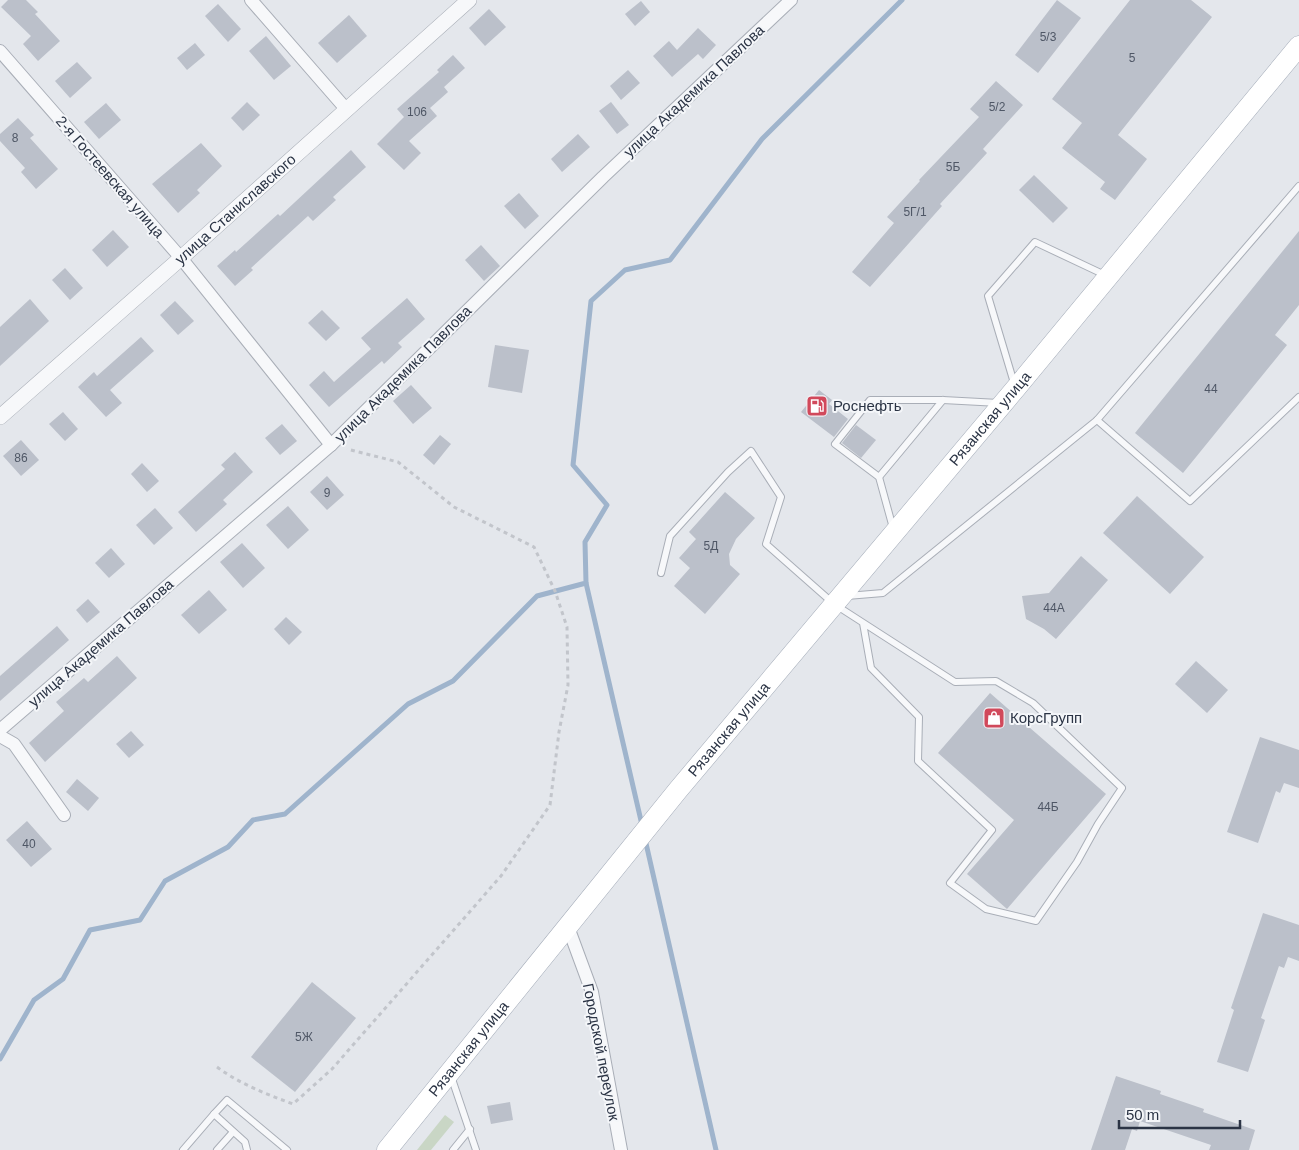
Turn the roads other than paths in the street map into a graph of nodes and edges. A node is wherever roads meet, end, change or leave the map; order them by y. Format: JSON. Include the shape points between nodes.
{"nodes":[{"id":1,"x":252,"y":0,"type":"edge"},
{"id":2,"x":469,"y":0,"type":"edge"},
{"id":3,"x":791,"y":0,"type":"edge"},
{"id":4,"x":1299,"y":46,"type":"edge"},
{"id":5,"x":0,"y":51,"type":"edge"},
{"id":6,"x":346,"y":109,"type":"junction"},
{"id":7,"x":1299,"y":186,"type":"edge"},
{"id":8,"x":181,"y":258,"type":"junction"},
{"id":9,"x":1108,"y":277,"type":"junction"},
{"id":10,"x":1016,"y":388,"type":"junction"},
{"id":11,"x":1299,"y":397,"type":"edge"},
{"id":12,"x":943,"y":400,"type":"junction"},
{"id":13,"x":1003,"y":403,"type":"junction"},
{"id":14,"x":2,"y":412,"type":"edge"},
{"id":15,"x":1097,"y":420,"type":"junction"},
{"id":16,"x":332,"y":445,"type":"junction"},
{"id":17,"x":879,"y":477,"type":"junction"},
{"id":18,"x":894,"y":532,"type":"junction"},
{"id":19,"x":661,"y":573,"type":"dead end"},
{"id":20,"x":837,"y":600,"type":"junction"},
{"id":21,"x":862,"y":624,"type":"junction"},
{"id":22,"x":0,"y":730,"type":"edge"},
{"id":23,"x":0,"y":736,"type":"edge"},
{"id":24,"x":64,"y":815,"type":"dead end"},
{"id":25,"x":568,"y":927,"type":"junction"},
{"id":26,"x":450,"y":1073,"type":"junction"},
{"id":27,"x":214,"y":1114,"type":"junction"},
{"id":28,"x":470,"y":1129,"type":"junction"},
{"id":29,"x":233,"y":1132,"type":"junction"},
{"id":30,"x":183,"y":1150,"type":"edge"},
{"id":31,"x":217,"y":1150,"type":"edge"},
{"id":32,"x":247,"y":1150,"type":"edge"},
{"id":33,"x":286,"y":1150,"type":"edge"},
{"id":34,"x":387,"y":1150,"type":"edge"},
{"id":35,"x":453,"y":1150,"type":"edge"},
{"id":36,"x":476,"y":1150,"type":"edge"},
{"id":37,"x":621,"y":1150,"type":"edge"}],
"edges":[{"from":1,"to":6,"type":"street"},
{"from":2,"to":6,"type":"street","name":"улица Станиславского"},
{"from":3,"to":16,"type":"street","name":"улица Академика Павлова","via":[[603,177]]},
{"from":4,"to":9,"type":"main road","name":"Рязанская улица"},
{"from":5,"to":8,"type":"street","name":"2-я Гостеевская улица"},
{"from":6,"to":8,"type":"street","name":"улица Станиславского"},
{"from":7,"to":15,"type":"lane"},
{"from":8,"to":14,"type":"street","name":"улица Станиславского"},
{"from":8,"to":16,"type":"street","name":"2-я Гостеевская улица"},
{"from":9,"to":10,"type":"main road","name":"Рязанская улица"},
{"from":9,"to":10,"type":"lane","via":[[1035,242],[988,296]]},
{"from":10,"to":13,"type":"main road","name":"Рязанская улица"},
{"from":11,"to":15,"type":"lane","via":[[1190,501]]},
{"from":12,"to":13,"type":"lane"},
{"from":12,"to":17,"type":"lane"},
{"from":12,"to":17,"type":"lane","via":[[870,400],[835,444]]},
{"from":13,"to":18,"type":"main road","name":"Рязанская улица"},
{"from":15,"to":20,"type":"lane","via":[[883,593]]},
{"from":16,"to":22,"type":"street","name":"улица Академика Павлова"},
{"from":17,"to":18,"type":"lane"},
{"from":18,"to":20,"type":"main road","name":"Рязанская улица"},
{"from":19,"to":20,"type":"lane","via":[[670,536],[751,450],[781,497],[766,544]]},
{"from":20,"to":21,"type":"lane"},
{"from":20,"to":25,"type":"main road","name":"Рязанская улица"},
{"from":21,"to":21,"type":"lane","via":[[871,668],[919,717],[918,761],[992,830],[950,883],[986,909],[1036,921],[1078,862],[1122,788],[1033,703],[996,681],[955,682]]},
{"from":23,"to":24,"type":"street","via":[[14,744]]},
{"from":25,"to":26,"type":"main road","name":"Рязанская улица"},
{"from":25,"to":37,"type":"street","name":"Городской переулок","via":[[592,992]]},
{"from":26,"to":28,"type":"lane"},
{"from":26,"to":34,"type":"main road","name":"Рязанская улица"},
{"from":27,"to":29,"type":"lane"},
{"from":27,"to":30,"type":"lane"},
{"from":27,"to":33,"type":"lane","via":[[225,1101],[230,1100]]},
{"from":28,"to":35,"type":"lane"},
{"from":28,"to":36,"type":"lane"},
{"from":29,"to":31,"type":"lane"},
{"from":29,"to":32,"type":"lane","via":[[245,1142]]}]}
